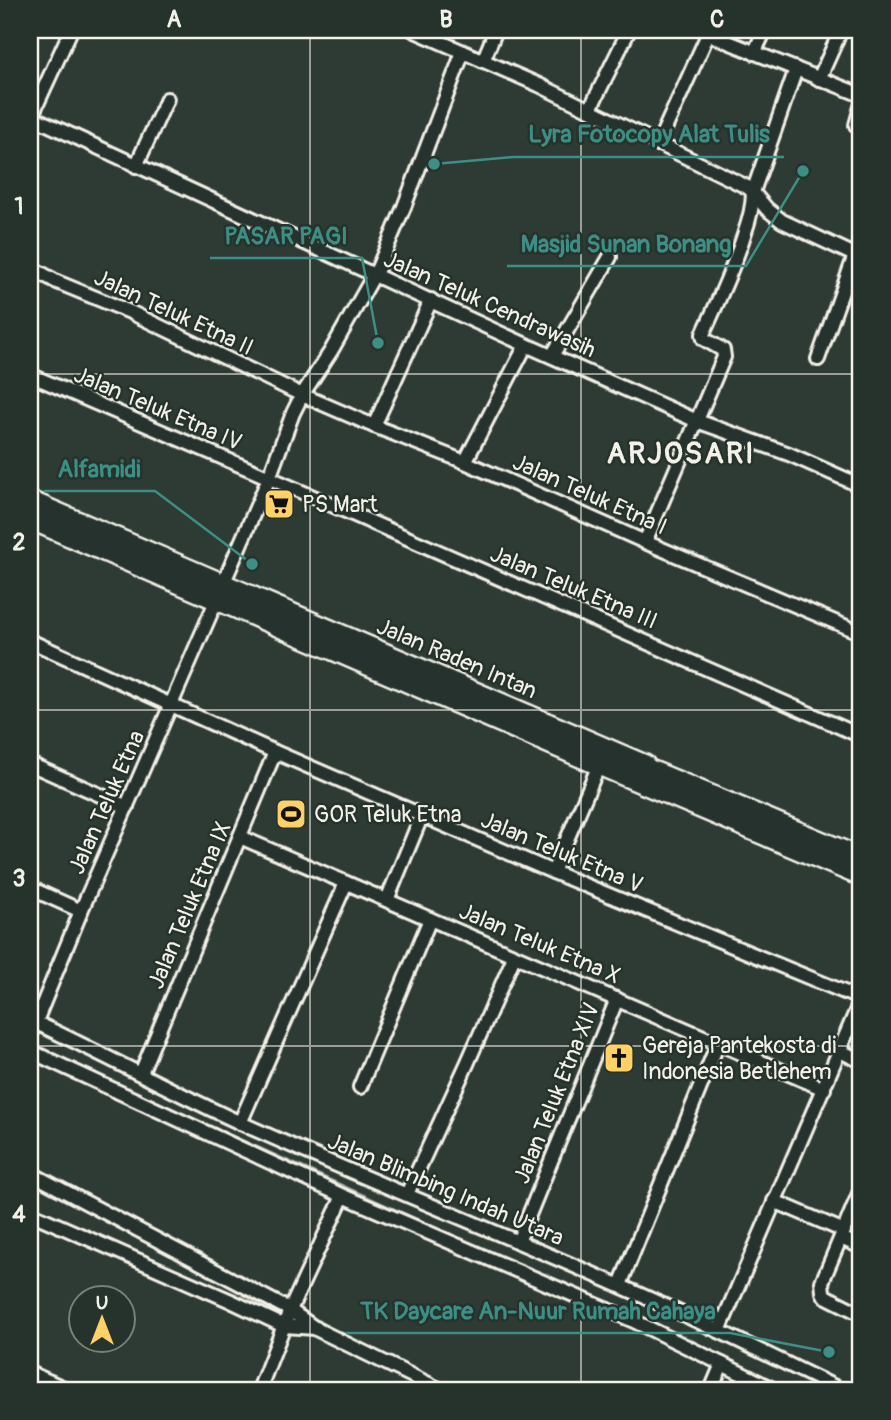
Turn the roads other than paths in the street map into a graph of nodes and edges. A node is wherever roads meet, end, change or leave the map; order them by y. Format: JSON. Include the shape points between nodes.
{"nodes":[{"id":1,"x":71,"y":30,"type":"edge"},
{"id":2,"x":413,"y":30,"type":"edge"},
{"id":3,"x":496,"y":30,"type":"edge"},
{"id":4,"x":629,"y":30,"type":"edge"},
{"id":5,"x":765,"y":30,"type":"edge"},
{"id":6,"x":841,"y":30,"type":"edge"},
{"id":7,"x":709,"y":32,"type":"edge"},
{"id":8,"x":463,"y":52,"type":"junction"},
{"id":9,"x":754,"y":53,"type":"junction"},
{"id":10,"x":483,"y":61,"type":"junction"},
{"id":11,"x":796,"y":69,"type":"junction"},
{"id":12,"x":819,"y":79,"type":"junction"},
{"id":13,"x":861,"y":95,"type":"edge"},
{"id":14,"x":167,"y":99,"type":"dead end"},
{"id":15,"x":861,"y":107,"type":"edge"},
{"id":16,"x":590,"y":109,"type":"junction"},
{"id":17,"x":30,"y":116,"type":"edge"},
{"id":18,"x":856,"y":125,"type":"dead end"},
{"id":19,"x":658,"y":144,"type":"junction"},
{"id":20,"x":136,"y":166,"type":"junction"},
{"id":21,"x":753,"y":191,"type":"junction"},
{"id":22,"x":610,"y":257,"type":"dead end"},
{"id":23,"x":858,"y":257,"type":"edge"},
{"id":24,"x":30,"y":267,"type":"edge"},
{"id":25,"x":375,"y":275,"type":"junction"},
{"id":26,"x":431,"y":300,"type":"junction"},
{"id":27,"x":526,"y":345,"type":"junction"},
{"id":28,"x":552,"y":356,"type":"junction"},
{"id":29,"x":818,"y":359,"type":"dead end"},
{"id":30,"x":30,"y":375,"type":"edge"},
{"id":31,"x":302,"y":395,"type":"junction"},
{"id":32,"x":697,"y":421,"type":"junction"},
{"id":33,"x":374,"y":426,"type":"junction"},
{"id":34,"x":465,"y":462,"type":"junction"},
{"id":35,"x":269,"y":478,"type":"junction"},
{"id":36,"x":861,"y":486,"type":"edge"},
{"id":37,"x":30,"y":501,"type":"edge"},
{"id":38,"x":30,"y":519,"type":"edge"},
{"id":39,"x":645,"y":542,"type":"junction"},
{"id":40,"x":220,"y":592,"type":"junction"},
{"id":41,"x":861,"y":633,"type":"edge"},
{"id":42,"x":30,"y":641,"type":"edge"},
{"id":43,"x":172,"y":706,"type":"junction"},
{"id":44,"x":861,"y":736,"type":"edge"},
{"id":45,"x":275,"y":752,"type":"junction"},
{"id":46,"x":30,"y":764,"type":"edge"},
{"id":47,"x":599,"y":765,"type":"junction"},
{"id":48,"x":127,"y":807,"type":"junction"},
{"id":49,"x":422,"y":815,"type":"junction"},
{"id":50,"x":240,"y":837,"type":"junction"},
{"id":51,"x":861,"y":858,"type":"edge"},
{"id":52,"x":553,"y":872,"type":"junction"},
{"id":53,"x":861,"y":876,"type":"edge"},
{"id":54,"x":346,"y":883,"type":"junction"},
{"id":55,"x":30,"y":888,"type":"edge"},
{"id":56,"x":387,"y":900,"type":"junction"},
{"id":57,"x":81,"y":911,"type":"junction"},
{"id":58,"x":430,"y":919,"type":"junction"},
{"id":59,"x":514,"y":957,"type":"junction"},
{"id":60,"x":617,"y":999,"type":"junction"},
{"id":61,"x":861,"y":1000,"type":"edge"},
{"id":62,"x":33,"y":1021,"type":"edge"},
{"id":63,"x":30,"y":1036,"type":"edge"},
{"id":64,"x":718,"y":1043,"type":"junction"},
{"id":65,"x":30,"y":1051,"type":"edge"},
{"id":66,"x":840,"y":1051,"type":"junction"},
{"id":67,"x":861,"y":1061,"type":"edge"},
{"id":68,"x":141,"y":1073,"type":"junction"},
{"id":69,"x":360,"y":1087,"type":"dead end"},
{"id":70,"x":824,"y":1089,"type":"junction"},
{"id":71,"x":240,"y":1123,"type":"junction"},
{"id":72,"x":30,"y":1172,"type":"edge"},
{"id":73,"x":861,"y":1189,"type":"edge"},
{"id":74,"x":407,"y":1194,"type":"junction"},
{"id":75,"x":343,"y":1196,"type":"junction"},
{"id":76,"x":774,"y":1200,"type":"junction"},
{"id":77,"x":30,"y":1213,"type":"edge"},
{"id":78,"x":842,"y":1235,"type":"junction"},
{"id":79,"x":519,"y":1242,"type":"junction"},
{"id":80,"x":861,"y":1247,"type":"edge"},
{"id":81,"x":620,"y":1286,"type":"junction"},
{"id":82,"x":290,"y":1310,"type":"junction"},
{"id":83,"x":861,"y":1314,"type":"edge"},
{"id":84,"x":284,"y":1326,"type":"junction"},
{"id":85,"x":316,"y":1328,"type":"junction"},
{"id":86,"x":719,"y":1331,"type":"junction"},
{"id":87,"x":722,"y":1364,"type":"junction"},
{"id":88,"x":30,"y":1373,"type":"edge"},
{"id":89,"x":68,"y":1390,"type":"edge"},
{"id":90,"x":259,"y":1390,"type":"edge"},
{"id":91,"x":441,"y":1390,"type":"edge"},
{"id":92,"x":711,"y":1390,"type":"edge"},
{"id":93,"x":775,"y":1390,"type":"edge"},
{"id":94,"x":841,"y":1390,"type":"edge"}],
"edges":[{"from":1,"to":17,"type":"street"},
{"from":2,"to":8,"type":"street"},
{"from":3,"to":10,"type":"street"},
{"from":4,"to":16,"type":"street"},
{"from":5,"to":9,"type":"street"},
{"from":6,"to":12,"type":"street"},
{"from":7,"to":9,"type":"street"},
{"from":7,"to":19,"type":"street"},
{"from":8,"to":10,"type":"street"},
{"from":8,"to":25,"type":"street","name":"Jalan Teluk Etna"},
{"from":9,"to":11,"type":"street"},
{"from":10,"to":16,"type":"street"},
{"from":11,"to":12,"type":"street"},
{"from":11,"to":21,"type":"street"},
{"from":12,"to":13,"type":"street"},
{"from":14,"to":20,"type":"street"},
{"from":15,"to":18,"type":"street"},
{"from":16,"to":19,"type":"street"},
{"from":17,"to":20,"type":"street","name":"Jalan Teluk Cendrawasih"},
{"from":19,"to":21,"type":"street"},
{"from":20,"to":25,"type":"street","name":"Jalan Teluk Cendrawasih"},
{"from":21,"to":23,"type":"street","via":[[782,221]]},
{"from":21,"to":32,"type":"street","via":[[733,267],[703,334],[724,355]]},
{"from":22,"to":28,"type":"street"},
{"from":23,"to":29,"type":"street"},
{"from":24,"to":31,"type":"street","name":"Jalan Teluk Etna II"},
{"from":25,"to":26,"type":"street","name":"Jalan Teluk Cendrawasih"},
{"from":25,"to":31,"type":"street","name":"Jalan Teluk Etna"},
{"from":26,"to":27,"type":"street","name":"Jalan Teluk Cendrawasih"},
{"from":26,"to":33,"type":"street"},
{"from":27,"to":28,"type":"street","name":"Jalan Teluk Cendrawasih"},
{"from":27,"to":34,"type":"street"},
{"from":28,"to":32,"type":"street","name":"Jalan Teluk Cendrawasih"},
{"from":30,"to":35,"type":"street","name":"Jalan Teluk Etna IV"},
{"from":31,"to":33,"type":"street","name":"Jalan Teluk Etna I"},
{"from":31,"to":35,"type":"street","name":"Jalan Teluk Etna"},
{"from":32,"to":36,"type":"street","name":"Jalan Teluk Cendrawasih"},
{"from":32,"to":39,"type":"street"},
{"from":33,"to":34,"type":"street","name":"Jalan Teluk Etna I"},
{"from":34,"to":39,"type":"street","name":"Jalan Teluk Etna I"},
{"from":35,"to":40,"type":"street","name":"Jalan Teluk Etna"},
{"from":35,"to":44,"type":"street","name":"Jalan Teluk Etna III"},
{"from":37,"to":40,"type":"highway","name":"Jalan Raden Intan"},
{"from":38,"to":40,"type":"highway","name":"Jalan Raden Intan"},
{"from":39,"to":41,"type":"street","name":"Jalan Teluk Etna I"},
{"from":40,"to":43,"type":"street","name":"Jalan Teluk Etna"},
{"from":40,"to":47,"type":"highway","name":"Jalan Raden Intan"},
{"from":40,"to":51,"type":"highway","name":"Jalan Raden Intan"},
{"from":42,"to":43,"type":"street","name":"Jalan Teluk Etna V"},
{"from":43,"to":45,"type":"street","name":"Jalan Teluk Etna V"},
{"from":43,"to":48,"type":"street","name":"Jalan Teluk Etna"},
{"from":45,"to":49,"type":"street","name":"Jalan Teluk Etna V"},
{"from":45,"to":50,"type":"street","name":"Jalan Teluk Etna IX"},
{"from":46,"to":48,"type":"street"},
{"from":47,"to":52,"type":"street"},
{"from":47,"to":53,"type":"highway","name":"Jalan Raden Intan"},
{"from":48,"to":57,"type":"street","name":"Jalan Teluk Etna"},
{"from":49,"to":52,"type":"street","name":"Jalan Teluk Etna V"},
{"from":49,"to":56,"type":"street"},
{"from":50,"to":54,"type":"street","name":"Jalan Teluk Etna X"},
{"from":50,"to":68,"type":"street","name":"Jalan Teluk Etna IX"},
{"from":52,"to":61,"type":"street","name":"Jalan Teluk Etna V"},
{"from":54,"to":56,"type":"street","name":"Jalan Teluk Etna X"},
{"from":54,"to":71,"type":"street"},
{"from":55,"to":57,"type":"street"},
{"from":56,"to":58,"type":"street","name":"Jalan Teluk Etna X"},
{"from":57,"to":62,"type":"street","name":"Jalan Teluk Etna"},
{"from":58,"to":59,"type":"street","name":"Jalan Teluk Etna X"},
{"from":58,"to":69,"type":"street"},
{"from":59,"to":60,"type":"street","name":"Jalan Teluk Etna X"},
{"from":59,"to":74,"type":"street"},
{"from":60,"to":64,"type":"street","name":"Jalan Teluk Etna X"},
{"from":60,"to":79,"type":"street","name":"Jalan Teluk Etna XIV"},
{"from":61,"to":66,"type":"street"},
{"from":62,"to":63,"type":"street","name":"Jalan Teluk Etna"},
{"from":62,"to":68,"type":"street","name":"Jalan Blimbing Indah Utara"},
{"from":64,"to":70,"type":"street","name":"Jalan Teluk Etna X"},
{"from":64,"to":81,"type":"street"},
{"from":65,"to":75,"type":"street","name":"Jalan Blimbing Indah Utara"},
{"from":66,"to":67,"type":"street"},
{"from":66,"to":70,"type":"street"},
{"from":68,"to":71,"type":"street","name":"Jalan Blimbing Indah Utara"},
{"from":70,"to":76,"type":"street"},
{"from":71,"to":74,"type":"street","name":"Jalan Blimbing Indah Utara"},
{"from":72,"to":82,"type":"street"},
{"from":73,"to":78,"type":"street"},
{"from":74,"to":79,"type":"street","name":"Jalan Blimbing Indah Utara"},
{"from":75,"to":82,"type":"street"},
{"from":75,"to":87,"type":"street","name":"Jalan Blimbing Indah Utara","via":[[634,1321]]},
{"from":76,"to":78,"type":"street"},
{"from":76,"to":86,"type":"street"},
{"from":77,"to":84,"type":"street"},
{"from":78,"to":80,"type":"street"},
{"from":78,"to":83,"type":"street","via":[[822,1282],[823,1292]]},
{"from":79,"to":81,"type":"street","name":"Jalan Blimbing Indah Utara"},
{"from":81,"to":86,"type":"street","name":"Jalan Blimbing Indah Utara"},
{"from":82,"to":84,"type":"street"},
{"from":82,"to":85,"type":"street"},
{"from":84,"to":85,"type":"street"},
{"from":84,"to":90,"type":"street"},
{"from":85,"to":91,"type":"street"},
{"from":86,"to":94,"type":"street","name":"Jalan Blimbing Indah Utara"},
{"from":87,"to":92,"type":"street"},
{"from":87,"to":93,"type":"street","name":"Jalan Blimbing Indah Utara"},
{"from":88,"to":89,"type":"street"}]}
